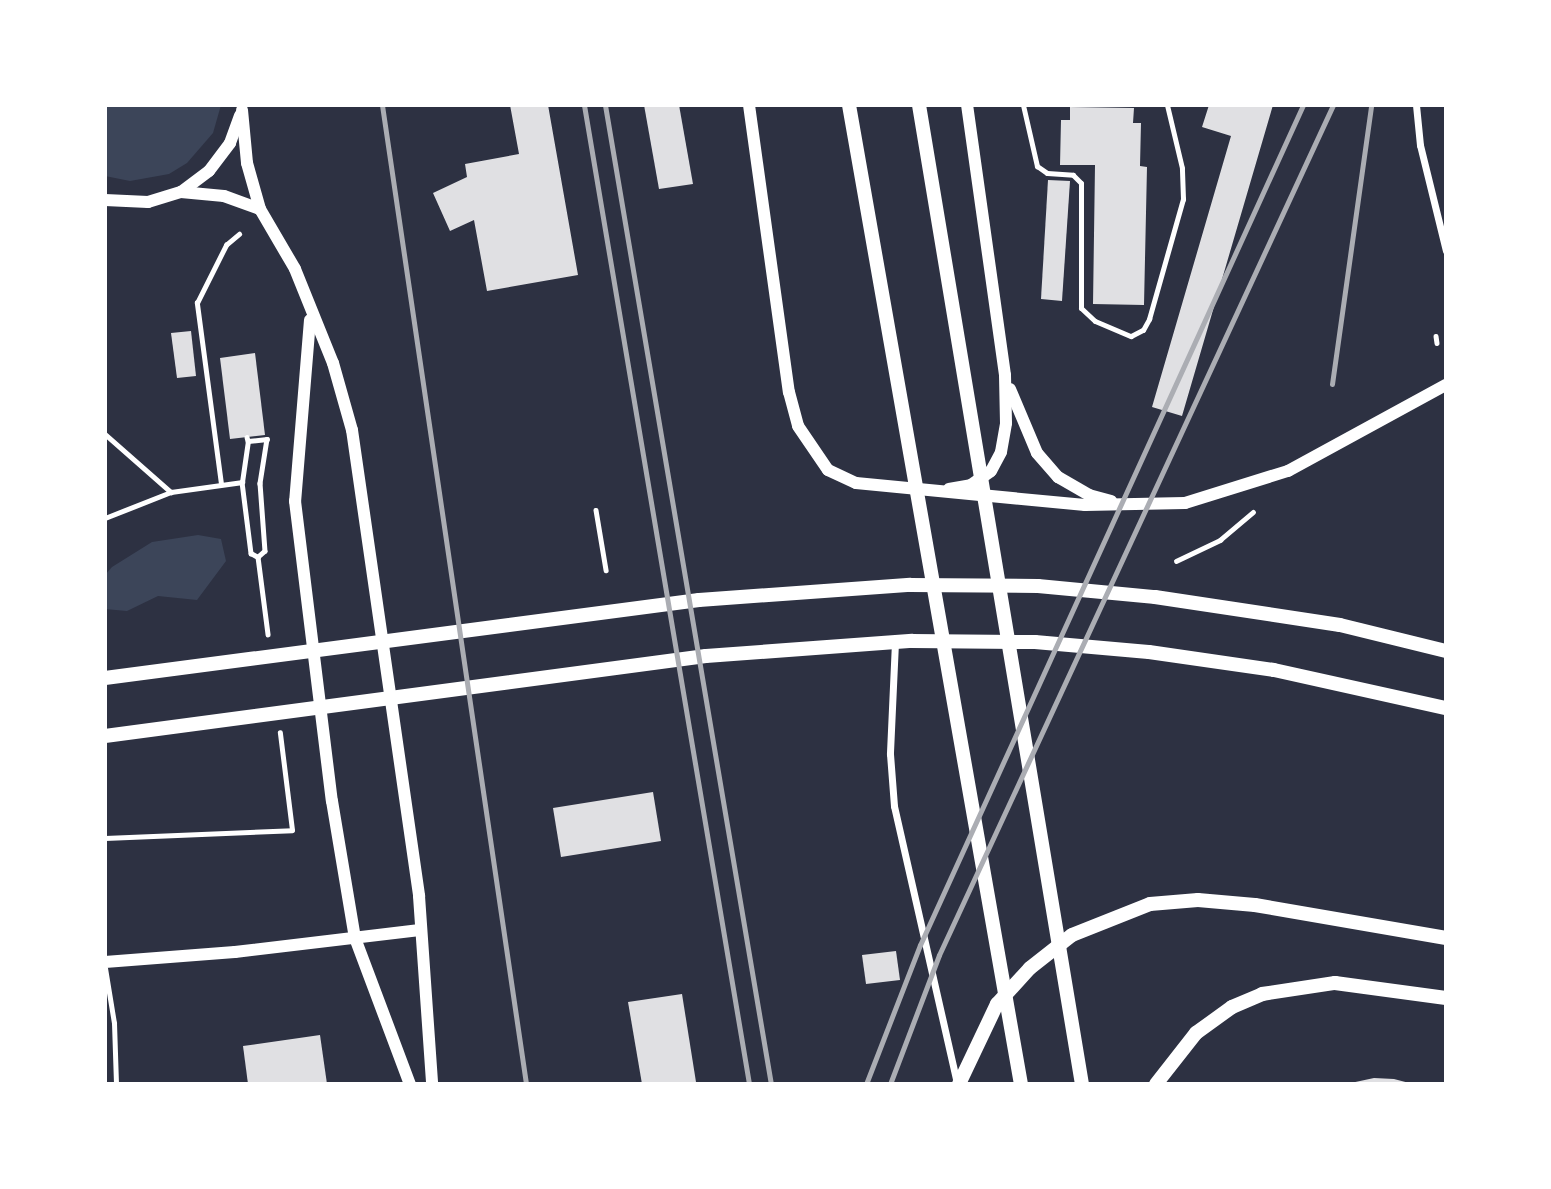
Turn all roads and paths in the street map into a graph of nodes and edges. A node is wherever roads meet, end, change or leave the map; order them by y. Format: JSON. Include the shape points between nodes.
{"nodes":[{"id":1,"x":749,"y":105,"type":"edge"},
{"id":2,"x":849,"y":105,"type":"edge"},
{"id":3,"x":919,"y":105,"type":"edge"},
{"id":4,"x":967,"y":105,"type":"edge"},
{"id":5,"x":1023,"y":105,"type":"edge"},
{"id":6,"x":1167,"y":105,"type":"edge"},
{"id":7,"x":1416,"y":105,"type":"edge"},
{"id":8,"x":242,"y":107,"type":"edge"},
{"id":9,"x":181,"y":192,"type":"junction"},
{"id":10,"x":108,"y":203,"type":"edge"},
{"id":11,"x":260,"y":209,"type":"junction"},
{"id":12,"x":239,"y":234,"type":"dead end"},
{"id":13,"x":1446,"y":251,"type":"edge"},
{"id":14,"x":309,"y":313,"type":"junction"},
{"id":15,"x":1436,"y":336,"type":"dead end"},
{"id":16,"x":1437,"y":343,"type":"dead end"},
{"id":17,"x":1005,"y":374,"type":"junction"},
{"id":18,"x":1446,"y":385,"type":"edge"},
{"id":19,"x":105,"y":434,"type":"edge"},
{"id":20,"x":242,"y":482,"type":"junction"},
{"id":21,"x":220,"y":484,"type":"junction"},
{"id":22,"x":171,"y":492,"type":"junction"},
{"id":23,"x":934,"y":492,"type":"junction"},
{"id":24,"x":1125,"y":504,"type":"junction"},
{"id":25,"x":596,"y":510,"type":"dead end"},
{"id":26,"x":1253,"y":512,"type":"dead end"},
{"id":27,"x":105,"y":519,"type":"edge"},
{"id":28,"x":258,"y":557,"type":"junction"},
{"id":29,"x":1176,"y":561,"type":"dead end"},
{"id":30,"x":606,"y":570,"type":"dead end"},
{"id":31,"x":895,"y":642,"type":"junction"},
{"id":32,"x":269,"y":645,"type":"dead end"},
{"id":33,"x":1446,"y":651,"type":"edge"},
{"id":34,"x":105,"y":678,"type":"edge"},
{"id":35,"x":1446,"y":708,"type":"edge"},
{"id":36,"x":279,"y":726,"type":"dead end"},
{"id":37,"x":105,"y":736,"type":"edge"},
{"id":38,"x":105,"y":838,"type":"edge"},
{"id":39,"x":420,"y":930,"type":"junction"},
{"id":40,"x":355,"y":938,"type":"junction"},
{"id":41,"x":1446,"y":938,"type":"edge"},
{"id":42,"x":105,"y":962,"type":"edge"},
{"id":43,"x":105,"y":968,"type":"edge"},
{"id":44,"x":1446,"y":998,"type":"edge"},
{"id":45,"x":116,"y":1084,"type":"edge"},
{"id":46,"x":410,"y":1084,"type":"edge"},
{"id":47,"x":432,"y":1084,"type":"edge"},
{"id":48,"x":958,"y":1084,"type":"edge"},
{"id":49,"x":1021,"y":1084,"type":"edge"},
{"id":50,"x":1082,"y":1084,"type":"edge"},
{"id":51,"x":1157,"y":1084,"type":"edge"}],
"edges":[{"from":1,"to":23,"type":"street","via":[[789,391],[798,426],[828,470],[856,483]]},
{"from":2,"to":49,"type":"main road"},
{"from":3,"to":50,"type":"main road"},
{"from":4,"to":17,"type":"street"},
{"from":5,"to":6,"type":"lane","via":[[1037,166],[1046,173],[1073,175],[1081,183],[1081,308],[1096,321],[1131,335],[1143,330],[1149,319],[1183,198],[1182,168]]},
{"from":7,"to":13,"type":"street","via":[[1420,145]]},
{"from":8,"to":9,"type":"street","via":[[223,152],[209,171]]},
{"from":8,"to":11,"type":"street","via":[[247,163]]},
{"from":9,"to":10,"type":"street","via":[[148,202]]},
{"from":9,"to":11,"type":"street","via":[[224,196]]},
{"from":11,"to":14,"type":"street","via":[[295,269]]},
{"from":12,"to":21,"type":"path","via":[[226,244],[197,303]]},
{"from":14,"to":39,"type":"street","via":[[332,363],[352,430],[405,788]]},
{"from":14,"to":40,"type":"street","via":[[306,406],[295,501],[332,801]]},
{"from":15,"to":16,"type":"path"},
{"from":17,"to":23,"type":"street","via":[[1002,452],[991,471],[971,485]]},
{"from":17,"to":24,"type":"street","via":[[1019,418],[1037,453],[1058,477],[1089,495]]},
{"from":18,"to":24,"type":"street","via":[[1288,471],[1185,503]]},
{"from":19,"to":22,"type":"path"},
{"from":20,"to":21,"type":"path"},
{"from":20,"to":28,"type":"path","via":[[251,553]]},
{"from":20,"to":28,"type":"path","via":[[248,439],[267,439],[260,483],[265,551]]},
{"from":21,"to":22,"type":"path"},
{"from":22,"to":27,"type":"path"},
{"from":23,"to":24,"type":"street"},
{"from":25,"to":30,"type":"path"},
{"from":26,"to":29,"type":"path","via":[[1220,540]]},
{"from":28,"to":32,"type":"path"},
{"from":31,"to":35,"type":"main road","via":[[1035,642],[1149,652],[1301,675]]},
{"from":31,"to":37,"type":"main road","via":[[706,656]]},
{"from":31,"to":48,"type":"street","via":[[890,754],[894,806]]},
{"from":33,"to":34,"type":"main road","via":[[1340,625],[1155,597],[1038,586],[910,585],[699,600]]},
{"from":36,"to":38,"type":"path","via":[[292,830]]},
{"from":39,"to":40,"type":"street"},
{"from":39,"to":47,"type":"street"},
{"from":40,"to":42,"type":"street"},
{"from":40,"to":46,"type":"street"},
{"from":41,"to":48,"type":"main road","via":[[1255,905],[1198,900],[1150,904],[1072,935],[1030,968],[997,1004]]},
{"from":43,"to":45,"type":"lane","via":[[114,1023]]},
{"from":44,"to":51,"type":"main road","via":[[1335,983],[1262,994],[1231,1007],[1195,1033]]}]}
